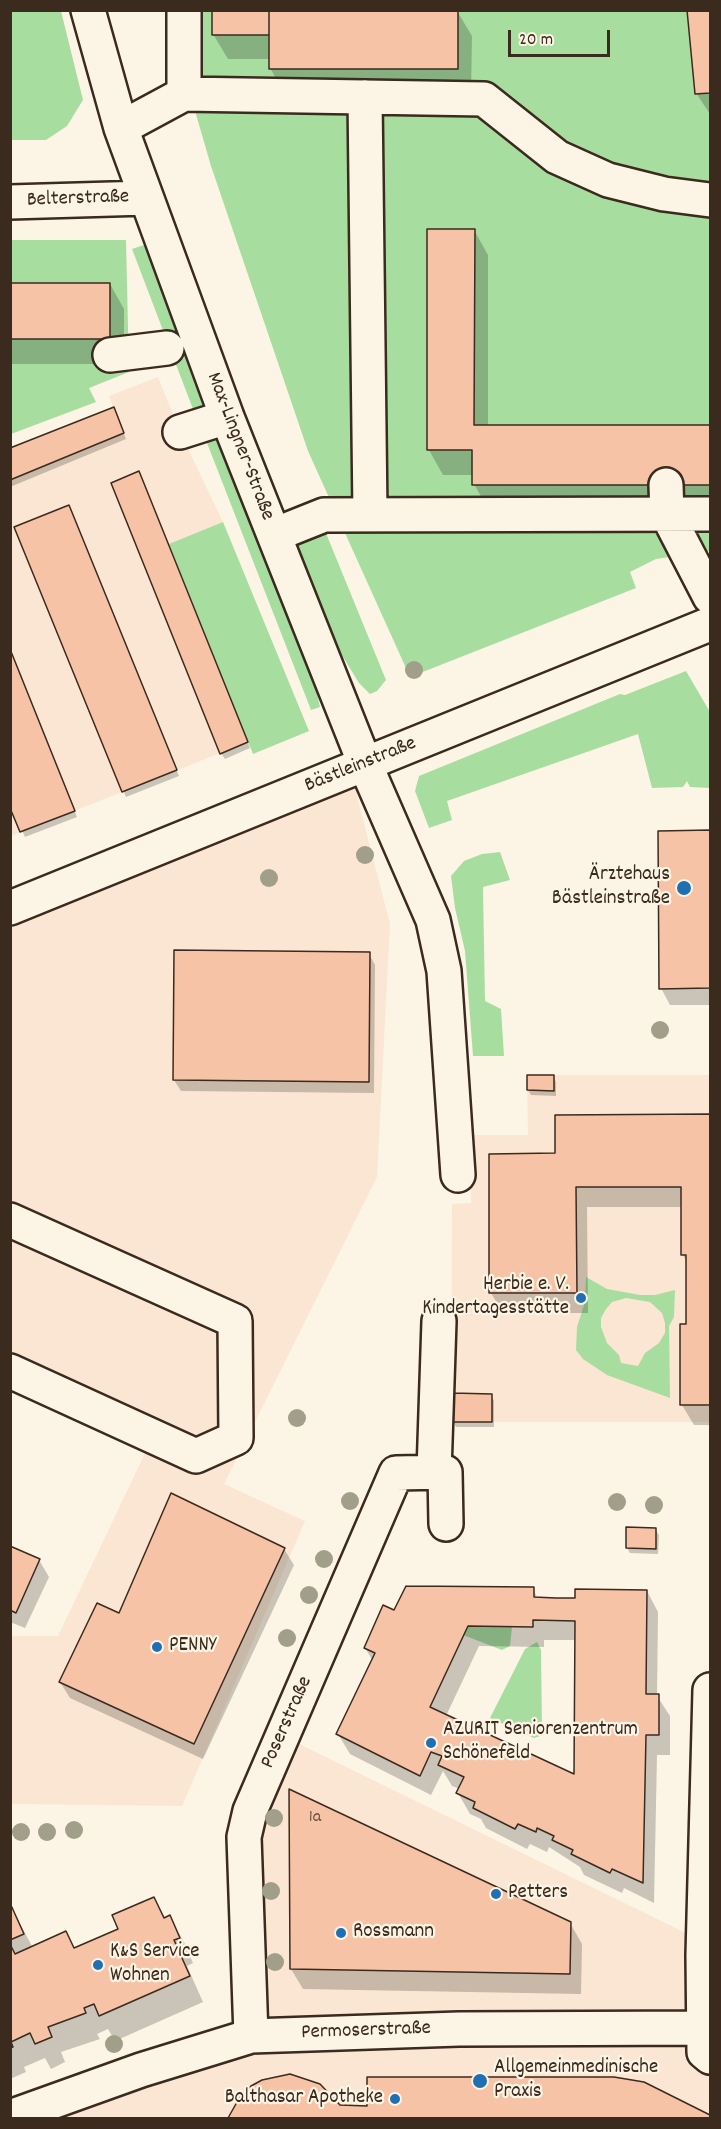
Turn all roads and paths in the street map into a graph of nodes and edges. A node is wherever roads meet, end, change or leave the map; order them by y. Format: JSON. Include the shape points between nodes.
{"nodes":[{"id":1,"x":88,"y":10,"type":"edge"},
{"id":2,"x":184,"y":10,"type":"edge"},
{"id":3,"x":184,"y":94,"type":"junction"},
{"id":4,"x":365,"y":97,"type":"junction"},
{"id":5,"x":121,"y":128,"type":"junction"},
{"id":6,"x":146,"y":198,"type":"junction"},
{"id":7,"x":711,"y":200,"type":"edge"},
{"id":8,"x":10,"y":202,"type":"edge"},
{"id":9,"x":167,"y":348,"type":"dead end"},
{"id":10,"x":110,"y":355,"type":"dead end"},
{"id":11,"x":227,"y":417,"type":"junction"},
{"id":12,"x":180,"y":432,"type":"dead end"},
{"id":13,"x":667,"y":499,"type":"junction"},
{"id":14,"x":370,"y":514,"type":"junction"},
{"id":15,"x":711,"y":514,"type":"edge"},
{"id":16,"x":274,"y":535,"type":"junction"},
{"id":17,"x":711,"y":597,"type":"edge"},
{"id":18,"x":711,"y":624,"type":"edge"},
{"id":19,"x":365,"y":764,"type":"junction"},
{"id":20,"x":10,"y":908,"type":"edge"},
{"id":21,"x":458,"y":1175,"type":"dead end"},
{"id":22,"x":10,"y":1220,"type":"edge"},
{"id":23,"x":439,"y":1321,"type":"dead end"},
{"id":24,"x":10,"y":1371,"type":"edge"},
{"id":25,"x":440,"y":1472,"type":"junction"},
{"id":26,"x":446,"y":1524,"type":"dead end"},
{"id":27,"x":711,"y":1690,"type":"edge"},
{"id":28,"x":251,"y":2036,"type":"junction"},
{"id":29,"x":708,"y":2037,"type":"edge"},
{"id":30,"x":10,"y":2117,"type":"edge"}],
"edges":[{"from":1,"to":5,"type":"street","name":"Max-Lingner-Straße"},
{"from":2,"to":3,"type":"street"},
{"from":3,"to":4,"type":"street"},
{"from":3,"to":5,"type":"street"},
{"from":4,"to":7,"type":"street","via":[[483,99],[557,157],[608,180],[664,194]]},
{"from":4,"to":14,"type":"street"},
{"from":5,"to":6,"type":"street","name":"Max-Lingner-Straße"},
{"from":6,"to":8,"type":"street","name":"Belterstraße"},
{"from":6,"to":11,"type":"street","name":"Max-Lingner-Straße"},
{"from":9,"to":10,"type":"street"},
{"from":11,"to":12,"type":"street"},
{"from":11,"to":16,"type":"street","name":"Max-Lingner-Straße"},
{"from":13,"to":14,"type":"street"},
{"from":13,"to":15,"type":"street"},
{"from":13,"to":17,"type":"street"},
{"from":14,"to":16,"type":"street","via":[[324,515]]},
{"from":16,"to":19,"type":"street","name":"Max-Lingner-Straße"},
{"from":18,"to":19,"type":"street","name":"Bästleinstraße"},
{"from":19,"to":20,"type":"street","name":"Bästleinstraße"},
{"from":19,"to":21,"type":"street","name":"Max-Lingner-Straße","via":[[433,920],[438,941],[444,971]]},
{"from":22,"to":24,"type":"street","via":[[235,1321],[236,1438],[196,1456]]},
{"from":23,"to":25,"type":"street"},
{"from":25,"to":26,"type":"street"},
{"from":25,"to":28,"type":"street","name":"Poserstraße","via":[[396,1473],[248,1817],[244,1849]]},
{"from":27,"to":29,"type":"street"},
{"from":28,"to":29,"type":"street","name":"Permoserstraße","via":[[459,2029]]},
{"from":28,"to":30,"type":"street","name":"Permoserstraße"}]}
